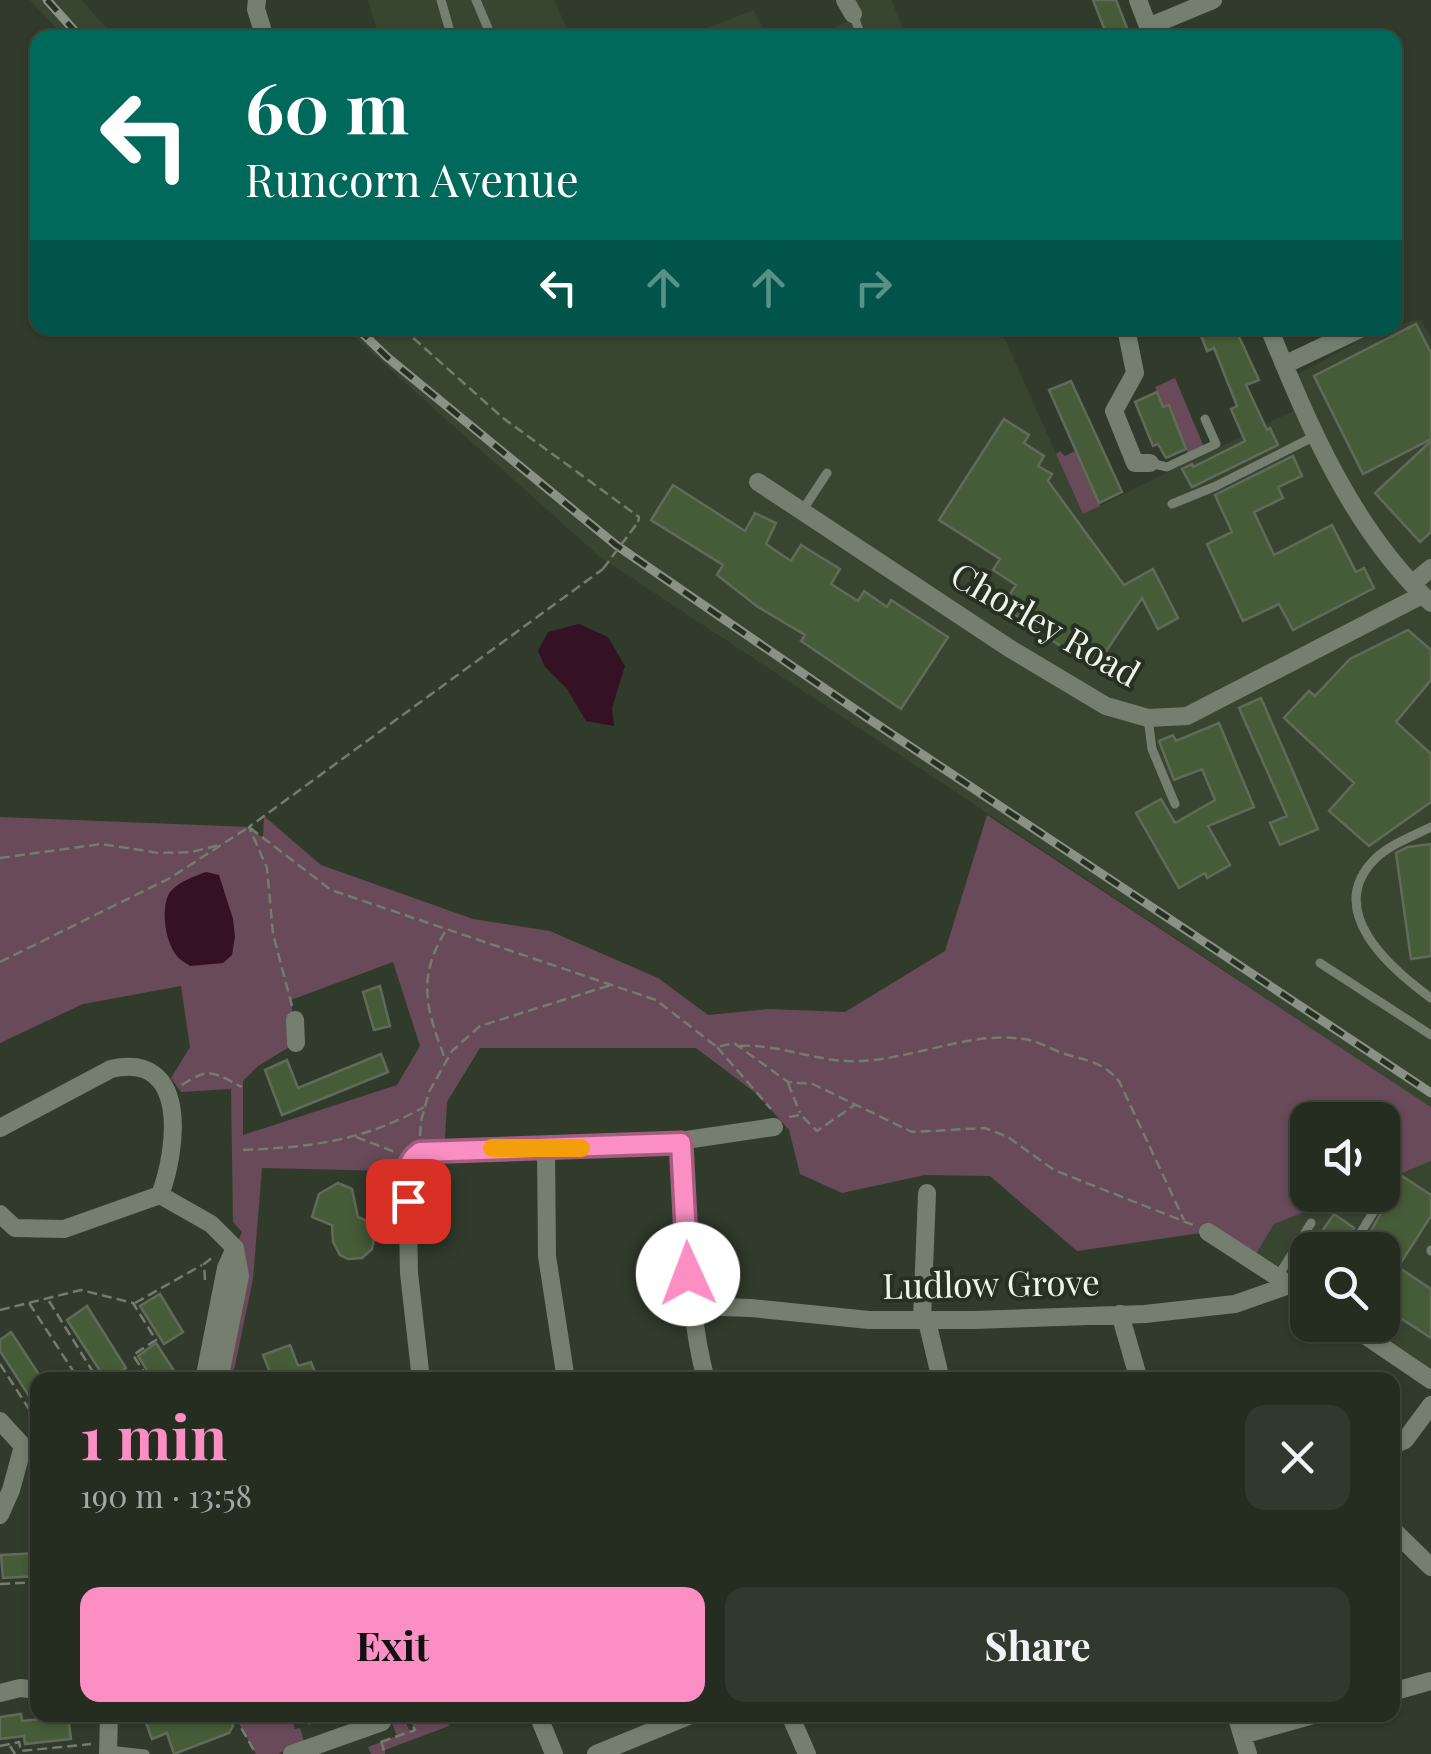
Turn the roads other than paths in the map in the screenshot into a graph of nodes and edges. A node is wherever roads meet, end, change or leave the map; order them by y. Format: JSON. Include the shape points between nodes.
{"nodes":[{"id":1,"x":257,"y":0,"type":"edge"},
{"id":2,"x":441,"y":0,"type":"edge"},
{"id":3,"x":476,"y":0,"type":"edge"},
{"id":4,"x":1138,"y":0,"type":"edge"},
{"id":5,"x":1213,"y":0,"type":"edge"},
{"id":6,"x":263,"y":30,"type":"edge"},
{"id":7,"x":449,"y":30,"type":"edge"},
{"id":8,"x":489,"y":30,"type":"edge"},
{"id":9,"x":1149,"y":30,"type":"edge"},
{"id":10,"x":1154,"y":30,"type":"edge"},
{"id":11,"x":1128,"y":335,"type":"edge"},
{"id":12,"x":1272,"y":335,"type":"edge"},
{"id":13,"x":1350,"y":335,"type":"edge"},
{"id":14,"x":1287,"y":371,"type":"junction"},
{"id":15,"x":1206,"y":419,"type":"dead end"},
{"id":16,"x":1315,"y":436,"type":"junction"},
{"id":17,"x":1136,"y":467,"type":"joint"},
{"id":18,"x":828,"y":473,"type":"dead end"},
{"id":19,"x":758,"y":482,"type":"dead end"},
{"id":20,"x":1172,"y":504,"type":"dead end"},
{"id":21,"x":802,"y":511,"type":"junction"},
{"id":22,"x":1431,"y":568,"type":"edge"},
{"id":23,"x":1422,"y":594,"type":"edge"},
{"id":24,"x":1148,"y":718,"type":"junction"},
{"id":25,"x":1175,"y":804,"type":"dead end"},
{"id":26,"x":1431,"y":827,"type":"edge"},
{"id":27,"x":1320,"y":963,"type":"dead end"},
{"id":28,"x":1431,"y":998,"type":"edge"},
{"id":29,"x":295,"y":1020,"type":"road end"},
{"id":30,"x":1431,"y":1035,"type":"edge"},
{"id":31,"x":296,"y":1043,"type":"dead end"},
{"id":32,"x":775,"y":1119,"type":"road end"},
{"id":33,"x":0,"y":1128,"type":"edge"},
{"id":34,"x":681,"y":1143,"type":"junction"},
{"id":35,"x":546,"y":1149,"type":"junction"},
{"id":36,"x":926,"y":1192,"type":"dead end"},
{"id":37,"x":160,"y":1195,"type":"junction"},
{"id":38,"x":0,"y":1214,"type":"edge"},
{"id":39,"x":1311,"y":1224,"type":"dead end"},
{"id":40,"x":1208,"y":1232,"type":"road end"},
{"id":41,"x":7,"y":1234,"type":"edge"},
{"id":42,"x":235,"y":1248,"type":"junction"},
{"id":43,"x":1283,"y":1281,"type":"junction"},
{"id":44,"x":1290,"y":1286,"type":"edge"},
{"id":45,"x":692,"y":1306,"type":"junction"},
{"id":46,"x":1120,"y":1314,"type":"junction"},
{"id":47,"x":924,"y":1321,"type":"junction"},
{"id":48,"x":1375,"y":1342,"type":"edge"},
{"id":49,"x":206,"y":1372,"type":"edge"},
{"id":50,"x":221,"y":1372,"type":"edge"},
{"id":51,"x":421,"y":1372,"type":"edge"},
{"id":52,"x":565,"y":1372,"type":"edge"},
{"id":53,"x":704,"y":1372,"type":"edge"},
{"id":54,"x":939,"y":1372,"type":"edge"},
{"id":55,"x":1137,"y":1372,"type":"edge"},
{"id":56,"x":1431,"y":1380,"type":"edge"},
{"id":57,"x":1431,"y":1405,"type":"edge"},
{"id":58,"x":0,"y":1421,"type":"edge"},
{"id":59,"x":1400,"y":1442,"type":"edge"},
{"id":60,"x":30,"y":1448,"type":"edge"},
{"id":61,"x":0,"y":1515,"type":"edge"},
{"id":62,"x":1400,"y":1537,"type":"edge"},
{"id":63,"x":1431,"y":1566,"type":"edge"},
{"id":64,"x":1431,"y":1681,"type":"edge"},
{"id":65,"x":30,"y":1689,"type":"edge"},
{"id":66,"x":1400,"y":1690,"type":"edge"},
{"id":67,"x":0,"y":1693,"type":"edge"},
{"id":68,"x":109,"y":1722,"type":"edge"},
{"id":69,"x":541,"y":1722,"type":"edge"},
{"id":70,"x":673,"y":1722,"type":"edge"},
{"id":71,"x":793,"y":1722,"type":"edge"},
{"id":72,"x":1238,"y":1722,"type":"edge"},
{"id":73,"x":1288,"y":1722,"type":"edge"},
{"id":74,"x":382,"y":1729,"type":"edge"},
{"id":75,"x":1242,"y":1735,"type":"junction"},
{"id":76,"x":108,"y":1749,"type":"edge"},
{"id":77,"x":145,"y":1754,"type":"edge"},
{"id":78,"x":292,"y":1754,"type":"edge"},
{"id":79,"x":554,"y":1754,"type":"edge"},
{"id":80,"x":596,"y":1754,"type":"edge"},
{"id":81,"x":807,"y":1754,"type":"edge"},
{"id":82,"x":1248,"y":1754,"type":"edge"}],
"edges":[{"from":1,"to":6,"type":"street"},
{"from":2,"to":7,"type":"lane"},
{"from":3,"to":8,"type":"lane"},
{"from":4,"to":9,"type":"street"},
{"from":5,"to":10,"type":"street"},
{"from":11,"to":17,"type":"street","via":[[1136,373],[1114,412]]},
{"from":12,"to":14,"type":"street"},
{"from":13,"to":14,"type":"street"},
{"from":14,"to":16,"type":"street"},
{"from":15,"to":17,"type":"lane","via":[[1216,444],[1167,467]]},
{"from":16,"to":20,"type":"lane"},
{"from":16,"to":23,"type":"street","via":[[1350,502]]},
{"from":18,"to":21,"type":"lane"},
{"from":19,"to":21,"type":"street","name":"Chorley Road"},
{"from":21,"to":24,"type":"street","name":"Chorley Road","via":[[1008,648],[1106,706]]},
{"from":22,"to":23,"type":"street","name":"Chorley Road"},
{"from":23,"to":24,"type":"street","name":"Chorley Road","via":[[1187,716]]},
{"from":24,"to":25,"type":"lane","via":[[1152,749]]},
{"from":26,"to":28,"type":"lane","via":[[1374,860],[1363,877],[1358,910],[1372,946]]},
{"from":27,"to":30,"type":"lane"},
{"from":29,"to":31,"type":"street"},
{"from":32,"to":34,"type":"street"},
{"from":33,"to":37,"type":"street","via":[[111,1069],[144,1069],[166,1090],[176,1137]]},
{"from":34,"to":35,"type":"street"},
{"from":34,"to":45,"type":"street"},
{"from":35,"to":51,"type":"street","via":[[415,1156],[407,1168],[409,1273]]},
{"from":35,"to":52,"type":"street","via":[[546,1256]]},
{"from":36,"to":47,"type":"street"},
{"from":37,"to":41,"type":"street","via":[[64,1229]]},
{"from":37,"to":42,"type":"street","via":[[210,1224]]},
{"from":38,"to":41,"type":"street"},
{"from":39,"to":43,"type":"lane"},
{"from":40,"to":43,"type":"street"},
{"from":42,"to":49,"type":"street"},
{"from":42,"to":50,"type":"street","via":[[240,1276]]},
{"from":43,"to":44,"type":"street"},
{"from":43,"to":46,"type":"street","name":"Ludlow Grove","via":[[1235,1304]]},
{"from":45,"to":47,"type":"street","name":"Ludlow Grove"},
{"from":45,"to":53,"type":"street"},
{"from":46,"to":47,"type":"street","name":"Ludlow Grove"},
{"from":46,"to":55,"type":"street"},
{"from":47,"to":54,"type":"street"},
{"from":48,"to":56,"type":"street"},
{"from":57,"to":59,"type":"street"},
{"from":58,"to":60,"type":"street"},
{"from":60,"to":61,"type":"street"},
{"from":62,"to":63,"type":"street"},
{"from":64,"to":66,"type":"street"},
{"from":65,"to":67,"type":"street"},
{"from":68,"to":76,"type":"street"},
{"from":69,"to":79,"type":"street"},
{"from":70,"to":80,"type":"street"},
{"from":71,"to":81,"type":"street"},
{"from":72,"to":75,"type":"street"},
{"from":73,"to":75,"type":"street"},
{"from":74,"to":78,"type":"street"},
{"from":75,"to":82,"type":"street"},
{"from":76,"to":77,"type":"lane"}]}
